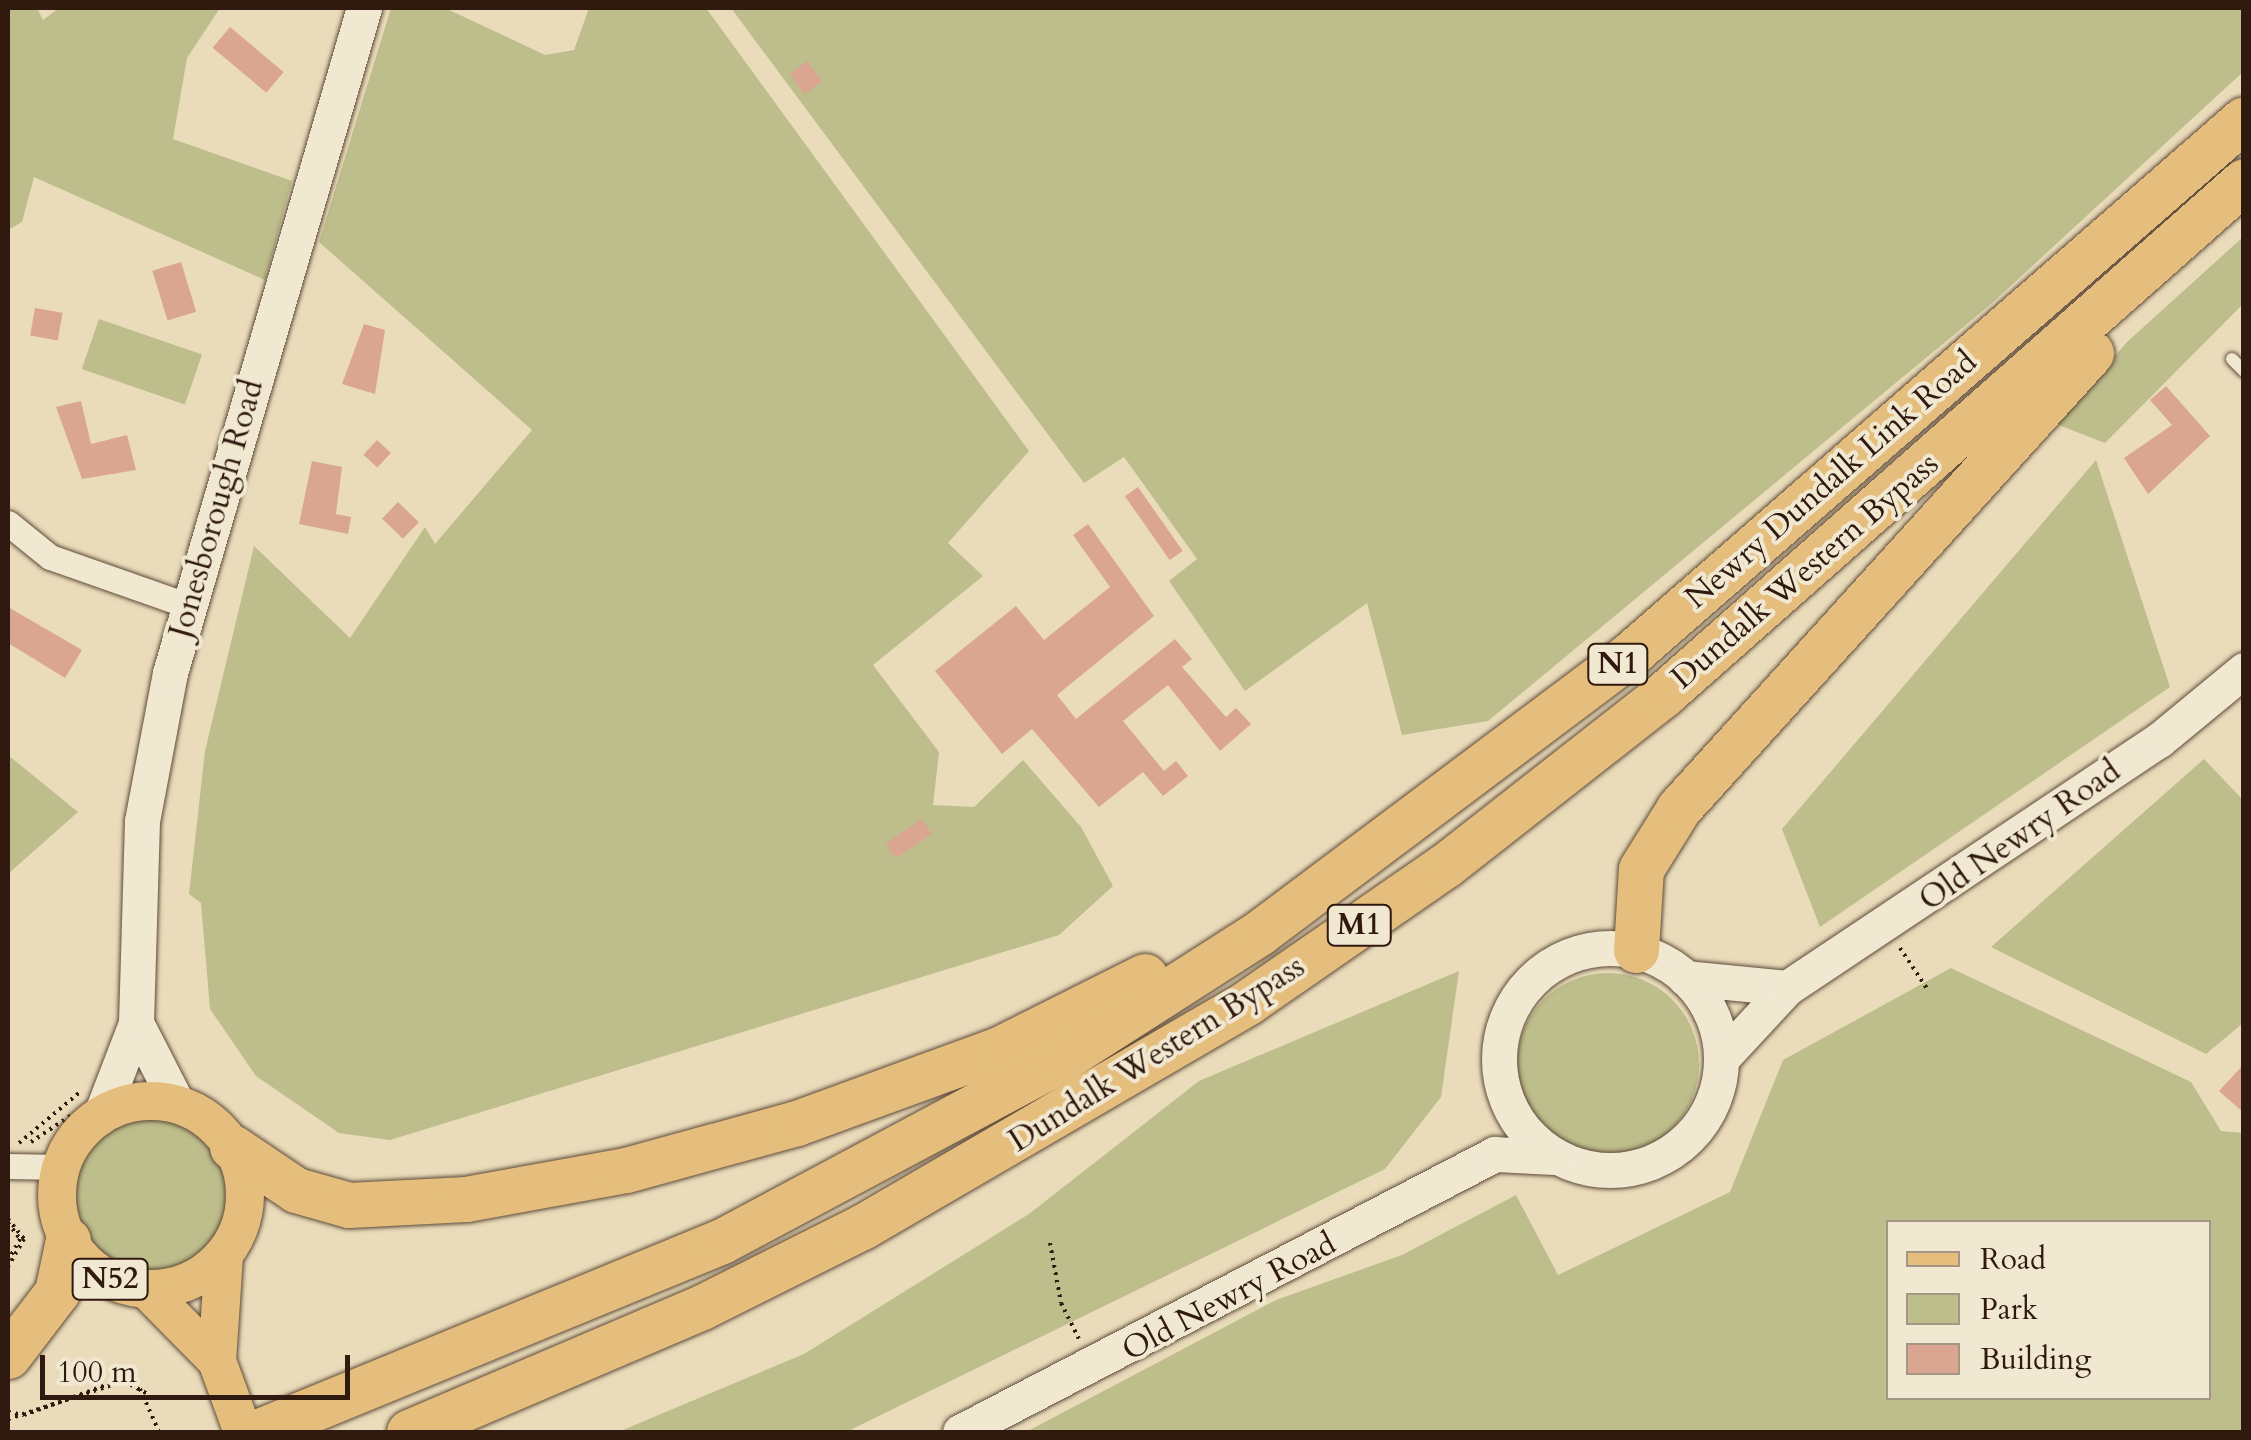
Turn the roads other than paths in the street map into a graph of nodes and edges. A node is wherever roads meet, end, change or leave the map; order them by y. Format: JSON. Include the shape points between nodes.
{"nodes":[{"id":1,"x":364,"y":8,"type":"edge"},
{"id":2,"x":2244,"y":120,"type":"edge"},
{"id":3,"x":2244,"y":181,"type":"edge"},
{"id":4,"x":2186,"y":233,"type":"junction"},
{"id":5,"x":2232,"y":359,"type":"dead end"},
{"id":6,"x":2244,"y":371,"type":"edge"},
{"id":7,"x":8,"y":523,"type":"edge"},
{"id":8,"x":188,"y":606,"type":"junction"},
{"id":9,"x":2244,"y":670,"type":"edge"},
{"id":10,"x":1408,"y":828,"type":"junction"},
{"id":11,"x":1636,"y":950,"type":"junction"},
{"id":12,"x":1685,"y":978,"type":"junction"},
{"id":13,"x":1788,"y":988,"type":"junction"},
{"id":14,"x":136,"y":1022,"type":"junction"},
{"id":15,"x":1722,"y":1058,"type":"junction"},
{"id":16,"x":1506,"y":1103,"type":"junction"},
{"id":17,"x":96,"y":1105,"type":"junction"},
{"id":18,"x":178,"y":1105,"type":"junction"},
{"id":19,"x":232,"y":1147,"type":"junction"},
{"id":20,"x":9,"y":1154,"type":"edge"},
{"id":21,"x":1495,"y":1154,"type":"junction"},
{"id":22,"x":1556,"y":1157,"type":"junction"},
{"id":23,"x":61,"y":1167,"type":"junction"},
{"id":24,"x":68,"y":1240,"type":"junction"},
{"id":25,"x":224,"y":1256,"type":"junction"},
{"id":26,"x":147,"y":1290,"type":"junction"},
{"id":27,"x":8,"y":1356,"type":"edge"},
{"id":28,"x":217,"y":1361,"type":"junction"},
{"id":29,"x":243,"y":1432,"type":"edge"},
{"id":30,"x":257,"y":1432,"type":"edge"},
{"id":31,"x":409,"y":1432,"type":"edge"},
{"id":32,"x":960,"y":1432,"type":"edge"}],
"edges":[{"from":1,"to":8,"type":"main road","name":"Jonesborough Road"},
{"from":2,"to":10,"type":"highway","name":"Newry Dundalk Link Road","number":"N1","via":[[1634,652]]},
{"from":3,"to":4,"type":"highway"},
{"from":4,"to":11,"type":"highway","via":[[2114,328],[1679,808],[1641,869]]},
{"from":4,"to":31,"type":"highway","name":"Dundalk Western Bypass","number":"M1","via":[[1664,694],[1446,865],[1248,1002],[862,1227],[702,1308]]},
{"from":5,"to":6,"type":"lane"},
{"from":7,"to":8,"type":"street","via":[[50,558]]},
{"from":8,"to":14,"type":"main road","name":"Jonesborough Road","via":[[142,821]]},
{"from":9,"to":13,"type":"main road","name":"Old Newry Road","via":[[1886,928]]},
{"from":10,"to":19,"type":"highway","via":[[999,1049],[797,1123],[646,1165],[384,1208],[296,1190]]},
{"from":10,"to":30,"type":"highway","name":"Dundalk Western Bypass","number":"M1","via":[[1106,1032],[887,1158],[526,1328]]},
{"from":11,"to":12,"type":"main road"},
{"from":11,"to":16,"type":"main road","via":[[1567,956],[1514,1001],[1498,1069]]},
{"from":12,"to":13,"type":"main road"},
{"from":12,"to":15,"type":"main road","via":[[1715,1020]]},
{"from":13,"to":15,"type":"main road","name":"Old Newry Road"},
{"from":14,"to":17,"type":"main road","name":"Jonesborough Road"},
{"from":14,"to":18,"type":"main road","name":"Jonesborough Road"},
{"from":15,"to":22,"type":"main road","via":[[1706,1113],[1668,1155],[1592,1170]]},
{"from":16,"to":21,"type":"main road"},
{"from":16,"to":22,"type":"main road"},
{"from":17,"to":18,"type":"main road"},
{"from":17,"to":23,"type":"main road"},
{"from":18,"to":19,"type":"main road"},
{"from":19,"to":25,"type":"main road","number":"N52","via":[[245,1203]]},
{"from":20,"to":23,"type":"street"},
{"from":21,"to":22,"type":"main road"},
{"from":21,"to":32,"type":"main road","name":"Old Newry Road"},
{"from":23,"to":24,"type":"main road","number":"N52","via":[[56,1194]]},
{"from":24,"to":26,"type":"main road","number":"N52","via":[[100,1274]]},
{"from":24,"to":27,"type":"highway","via":[[57,1292]]},
{"from":25,"to":26,"type":"main road","number":"N52","via":[[185,1283]]},
{"from":25,"to":28,"type":"main road","number":"N52"},
{"from":26,"to":28,"type":"main road","number":"N52"},
{"from":28,"to":29,"type":"main road","number":"N52"}]}
